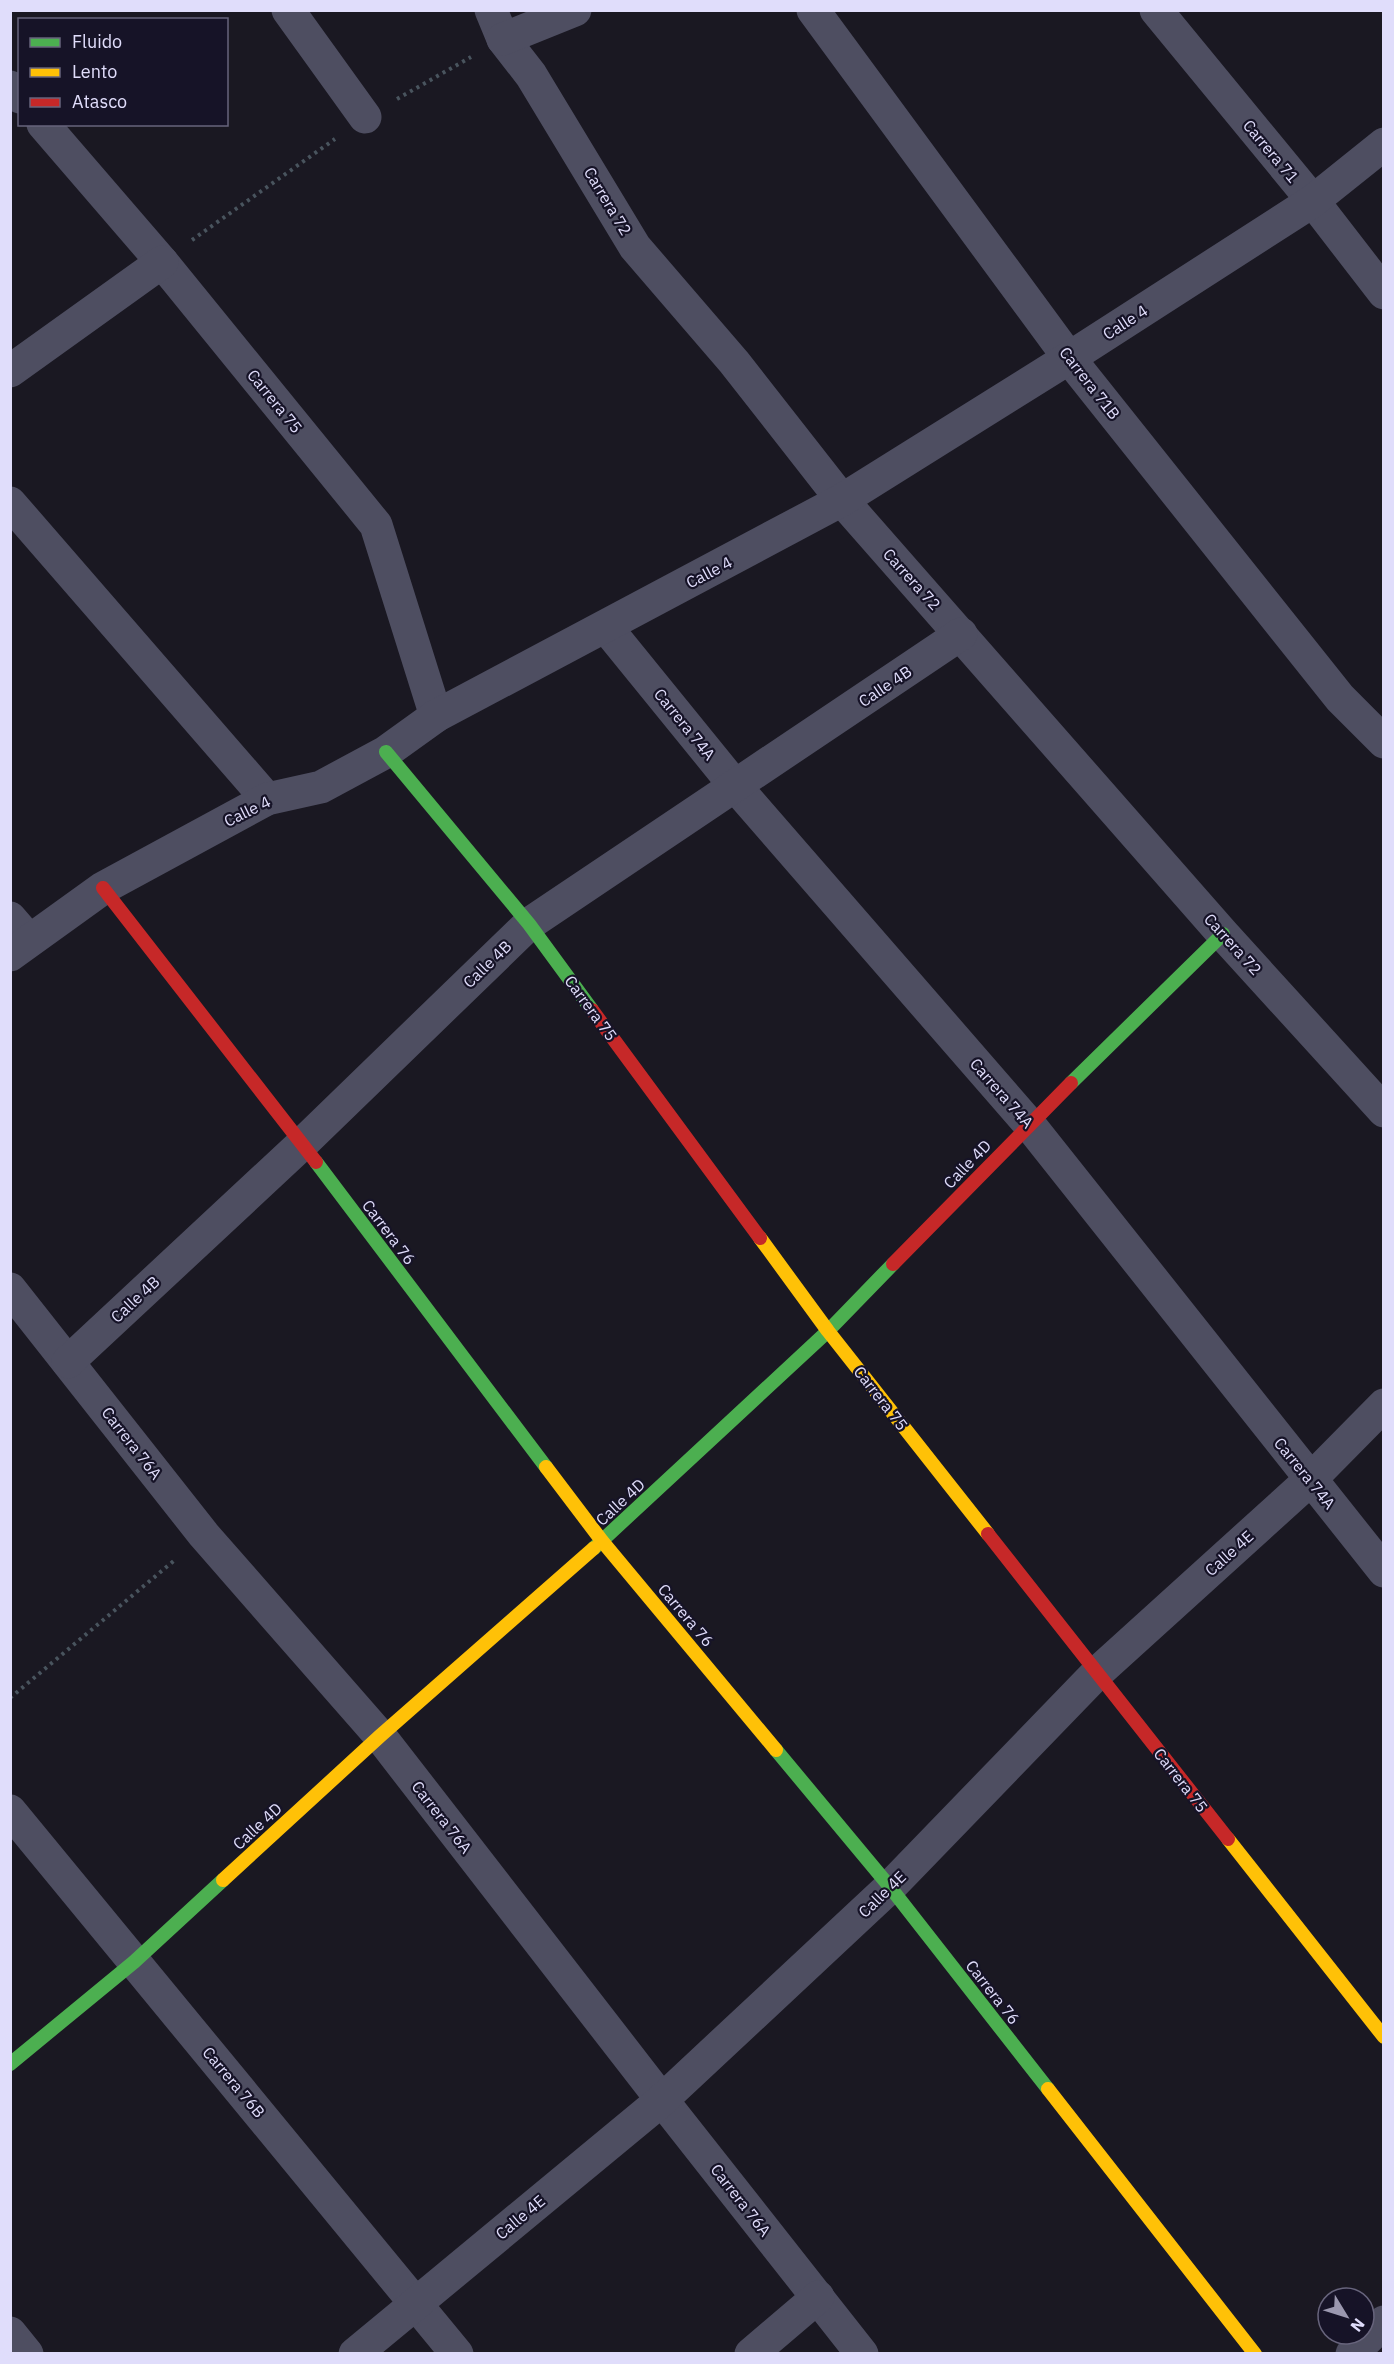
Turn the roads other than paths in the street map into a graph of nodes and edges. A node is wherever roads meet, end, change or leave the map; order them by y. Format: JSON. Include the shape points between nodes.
{"nodes":[{"id":1,"x":288,"y":10,"type":"edge"},
{"id":2,"x":575,"y":10,"type":"edge"},
{"id":3,"x":813,"y":10,"type":"edge"},
{"id":4,"x":1156,"y":10,"type":"edge"},
{"id":5,"x":497,"y":25,"type":"edge"},
{"id":6,"x":365,"y":117,"type":"road end"},
{"id":7,"x":45,"y":126,"type":"edge"},
{"id":8,"x":1383,"y":144,"type":"edge"},
{"id":9,"x":1313,"y":201,"type":"junction"},
{"id":10,"x":162,"y":262,"type":"junction"},
{"id":11,"x":1383,"y":293,"type":"edge"},
{"id":12,"x":1069,"y":358,"type":"junction"},
{"id":13,"x":10,"y":371,"type":"edge"},
{"id":14,"x":842,"y":500,"type":"junction"},
{"id":15,"x":10,"y":503,"type":"edge"},
{"id":16,"x":606,"y":627,"type":"junction"},
{"id":17,"x":961,"y":634,"type":"junction"},
{"id":18,"x":436,"y":716,"type":"junction"},
{"id":19,"x":1383,"y":742,"type":"edge"},
{"id":20,"x":386,"y":752,"type":"junction"},
{"id":21,"x":736,"y":787,"type":"junction"},
{"id":22,"x":267,"y":799,"type":"junction"},
{"id":23,"x":103,"y":888,"type":"junction"},
{"id":24,"x":529,"y":924,"type":"junction"},
{"id":25,"x":1222,"y":934,"type":"junction"},
{"id":26,"x":17,"y":938,"type":"edge"},
{"id":27,"x":1383,"y":1111,"type":"edge"},
{"id":28,"x":1029,"y":1124,"type":"junction"},
{"id":29,"x":302,"y":1144,"type":"junction"},
{"id":30,"x":10,"y":1289,"type":"edge"},
{"id":31,"x":828,"y":1331,"type":"junction"},
{"id":32,"x":68,"y":1362,"type":"junction"},
{"id":33,"x":1383,"y":1406,"type":"edge"},
{"id":34,"x":1310,"y":1480,"type":"junction"},
{"id":35,"x":602,"y":1541,"type":"junction"},
{"id":36,"x":1383,"y":1571,"type":"edge"},
{"id":37,"x":1097,"y":1673,"type":"junction"},
{"id":38,"x":380,"y":1736,"type":"junction"},
{"id":39,"x":10,"y":1811,"type":"edge"},
{"id":40,"x":890,"y":1887,"type":"junction"},
{"id":41,"x":134,"y":1962,"type":"junction"},
{"id":42,"x":1383,"y":2037,"type":"edge"},
{"id":43,"x":10,"y":2064,"type":"edge"},
{"id":44,"x":662,"y":2100,"type":"junction"},
{"id":45,"x":818,"y":2297,"type":"junction"},
{"id":46,"x":417,"y":2303,"type":"junction"},
{"id":47,"x":1383,"y":2322,"type":"edge"},
{"id":48,"x":10,"y":2333,"type":"edge"},
{"id":49,"x":27,"y":2354,"type":"edge"},
{"id":50,"x":355,"y":2354,"type":"edge"},
{"id":51,"x":457,"y":2354,"type":"edge"},
{"id":52,"x":751,"y":2354,"type":"edge"},
{"id":53,"x":862,"y":2354,"type":"edge"},
{"id":54,"x":1256,"y":2354,"type":"edge"},
{"id":55,"x":1352,"y":2354,"type":"edge"}],
"edges":[{"from":1,"to":6,"type":"street"},
{"from":2,"to":5,"type":"street"},
{"from":3,"to":12,"type":"street","name":"Carrera 71B"},
{"from":4,"to":9,"type":"street","name":"Carrera 71"},
{"from":5,"to":14,"type":"street","name":"Carrera 72","via":[[635,247],[734,362]]},
{"from":7,"to":10,"type":"street","name":"Carrera 75"},
{"from":8,"to":9,"type":"street","name":"Calle 4"},
{"from":9,"to":11,"type":"street","name":"Carrera 71"},
{"from":9,"to":12,"type":"street","name":"Calle 4"},
{"from":10,"to":13,"type":"street"},
{"from":10,"to":18,"type":"street","name":"Carrera 75","via":[[376,525]]},
{"from":12,"to":14,"type":"street","name":"Calle 4"},
{"from":12,"to":19,"type":"street","name":"Carrera 71B","via":[[1340,698]]},
{"from":14,"to":16,"type":"street","name":"Calle 4"},
{"from":14,"to":17,"type":"street","name":"Carrera 72"},
{"from":15,"to":22,"type":"street"},
{"from":16,"to":18,"type":"street","name":"Calle 4"},
{"from":16,"to":21,"type":"street","name":"Carrera 74A"},
{"from":17,"to":21,"type":"street","name":"Calle 4B"},
{"from":17,"to":25,"type":"street","name":"Carrera 72"},
{"from":18,"to":20,"type":"street","name":"Calle 4"},
{"from":20,"to":22,"type":"street","name":"Calle 4","via":[[321,787]]},
{"from":20,"to":24,"type":"street","name":"Carrera 75"},
{"from":21,"to":24,"type":"street","name":"Calle 4B"},
{"from":21,"to":28,"type":"street","name":"Carrera 74A"},
{"from":22,"to":23,"type":"street","name":"Calle 4"},
{"from":23,"to":26,"type":"street","name":"Calle 4"},
{"from":23,"to":29,"type":"street","name":"Carrera 76"},
{"from":24,"to":29,"type":"street","name":"Calle 4B"},
{"from":24,"to":31,"type":"street","name":"Carrera 75"},
{"from":25,"to":27,"type":"street","name":"Carrera 72"},
{"from":25,"to":28,"type":"street","name":"Calle 4D"},
{"from":28,"to":31,"type":"street","name":"Calle 4D"},
{"from":28,"to":34,"type":"street","name":"Carrera 74A"},
{"from":29,"to":32,"type":"street","name":"Calle 4B"},
{"from":29,"to":35,"type":"street","name":"Carrera 76"},
{"from":30,"to":32,"type":"street","name":"Carrera 76A"},
{"from":31,"to":35,"type":"street","name":"Calle 4D"},
{"from":31,"to":37,"type":"street","name":"Carrera 75"},
{"from":32,"to":38,"type":"street","name":"Carrera 76A","via":[[204,1535]]},
{"from":33,"to":34,"type":"street","name":"Calle 4E"},
{"from":34,"to":36,"type":"street","name":"Carrera 74A"},
{"from":34,"to":37,"type":"street","name":"Calle 4E"},
{"from":35,"to":38,"type":"street","name":"Calle 4D"},
{"from":35,"to":40,"type":"street","name":"Carrera 76"},
{"from":37,"to":40,"type":"street","name":"Calle 4E"},
{"from":37,"to":42,"type":"street","name":"Carrera 75"},
{"from":38,"to":41,"type":"street","name":"Calle 4D"},
{"from":38,"to":44,"type":"street","name":"Carrera 76A"},
{"from":39,"to":41,"type":"street","name":"Carrera 76B"},
{"from":40,"to":44,"type":"street","name":"Calle 4E"},
{"from":40,"to":54,"type":"street","name":"Carrera 76"},
{"from":41,"to":43,"type":"street","name":"Calle 4D"},
{"from":41,"to":46,"type":"street","name":"Carrera 76B"},
{"from":44,"to":45,"type":"street","name":"Carrera 76A"},
{"from":44,"to":46,"type":"street","name":"Calle 4E"},
{"from":45,"to":52,"type":"street"},
{"from":45,"to":53,"type":"street","name":"Carrera 76A"},
{"from":46,"to":50,"type":"street","name":"Calle 4E"},
{"from":46,"to":51,"type":"street","name":"Carrera 76B"},
{"from":47,"to":55,"type":"street"},
{"from":48,"to":49,"type":"street"}]}
